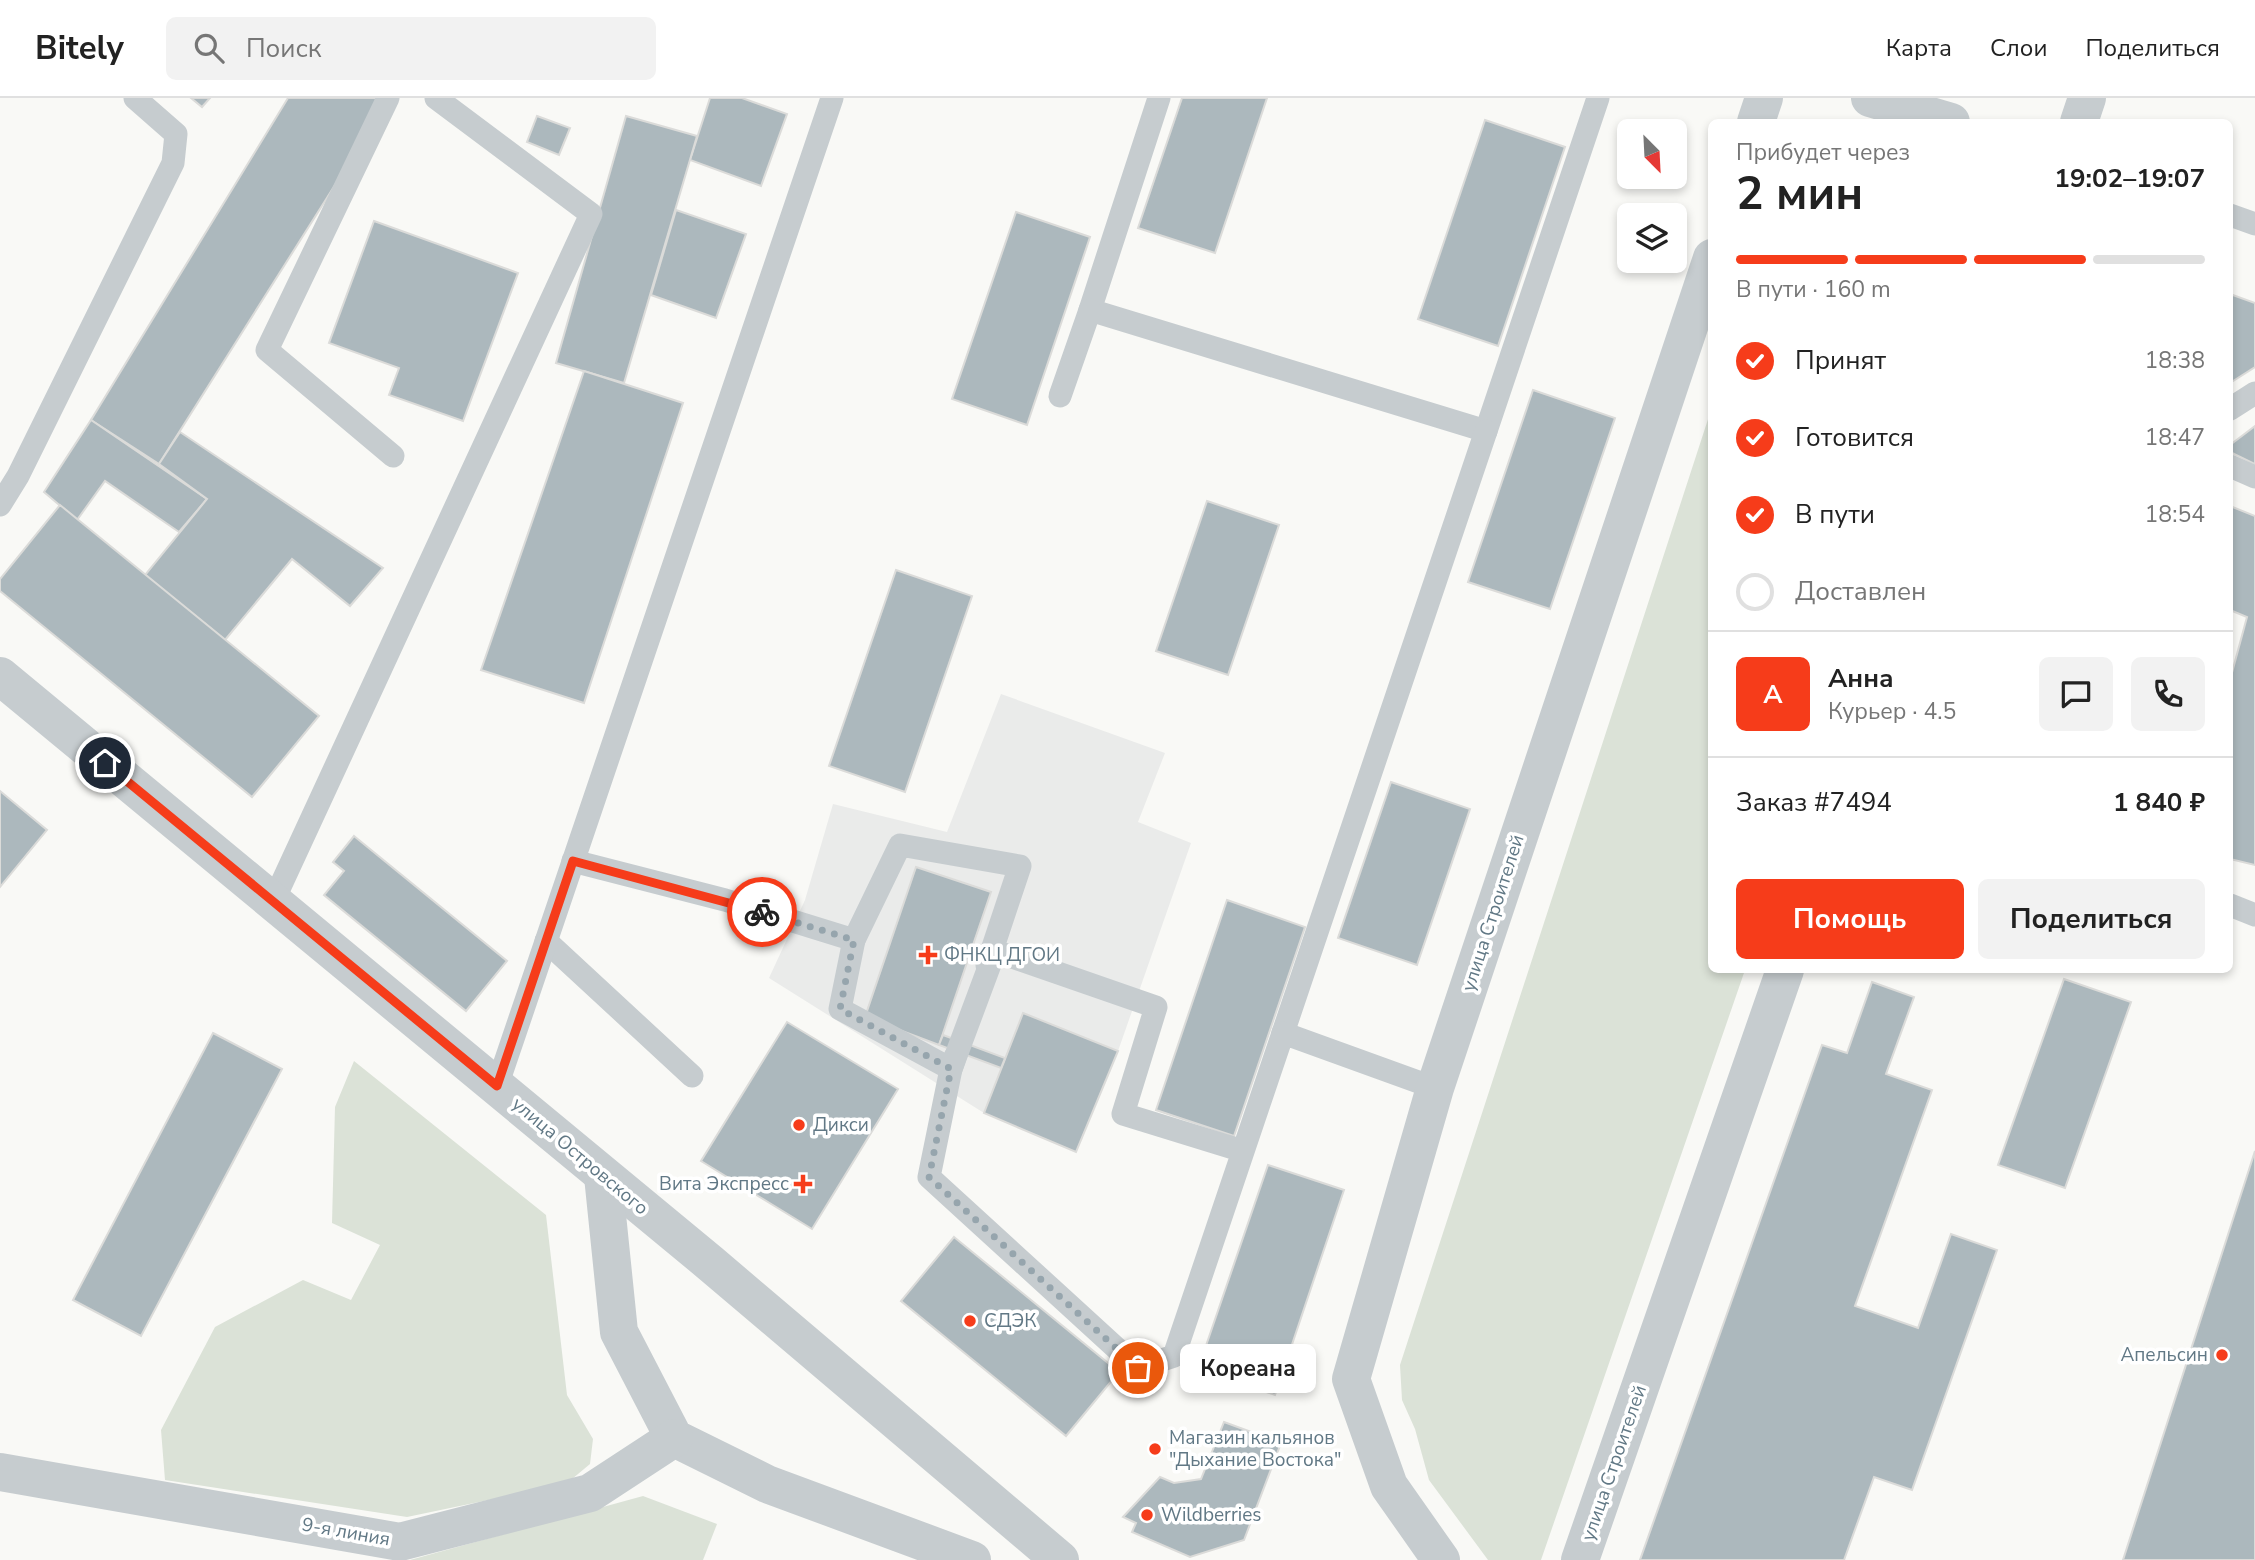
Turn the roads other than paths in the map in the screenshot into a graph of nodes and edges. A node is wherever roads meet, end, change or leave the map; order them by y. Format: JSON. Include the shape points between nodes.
{"nodes":[{"id":1,"x":135,"y":98,"type":"edge"},
{"id":2,"x":388,"y":98,"type":"edge"},
{"id":3,"x":436,"y":98,"type":"edge"},
{"id":4,"x":832,"y":98,"type":"edge"},
{"id":5,"x":1159,"y":98,"type":"edge"},
{"id":6,"x":1598,"y":98,"type":"edge"},
{"id":7,"x":1764,"y":98,"type":"edge"},
{"id":8,"x":1870,"y":98,"type":"edge"},
{"id":9,"x":2087,"y":98,"type":"edge"},
{"id":10,"x":1757,"y":119,"type":"edge"},
{"id":11,"x":1941,"y":119,"type":"edge"},
{"id":12,"x":2080,"y":119,"type":"edge"},
{"id":13,"x":2233,"y":216,"type":"edge"},
{"id":14,"x":2255,"y":224,"type":"edge"},
{"id":15,"x":1708,"y":270,"type":"edge"},
{"id":16,"x":1090,"y":310,"type":"junction"},
{"id":17,"x":2255,"y":393,"type":"edge"},
{"id":18,"x":1060,"y":396,"type":"dead end"},
{"id":19,"x":2233,"y":407,"type":"edge"},
{"id":20,"x":1486,"y":431,"type":"junction"},
{"id":21,"x":393,"y":456,"type":"dead end"},
{"id":22,"x":2233,"y":467,"type":"edge"},
{"id":23,"x":2255,"y":477,"type":"edge"},
{"id":24,"x":0,"y":505,"type":"edge"},
{"id":25,"x":0,"y":676,"type":"edge"},
{"id":26,"x":573,"y":861,"type":"junction"},
{"id":27,"x":273,"y":902,"type":"junction"},
{"id":28,"x":2233,"y":906,"type":"edge"},
{"id":29,"x":2255,"y":915,"type":"edge"},
{"id":30,"x":854,"y":940,"type":"junction"},
{"id":31,"x":546,"y":941,"type":"junction"},
{"id":32,"x":1784,"y":973,"type":"edge"},
{"id":33,"x":1283,"y":1033,"type":"junction"},
{"id":34,"x":951,"y":1069,"type":"junction"},
{"id":35,"x":692,"y":1076,"type":"dead end"},
{"id":36,"x":497,"y":1086,"type":"junction"},
{"id":37,"x":1436,"y":1088,"type":"junction"},
{"id":38,"x":1243,"y":1151,"type":"junction"},
{"id":39,"x":603,"y":1176,"type":"junction"},
{"id":40,"x":674,"y":1438,"type":"junction"},
{"id":41,"x":0,"y":1472,"type":"edge"},
{"id":42,"x":972,"y":1560,"type":"edge"},
{"id":43,"x":1060,"y":1560,"type":"edge"},
{"id":44,"x":1441,"y":1560,"type":"edge"},
{"id":45,"x":1580,"y":1560,"type":"edge"}],
"edges":[{"from":1,"to":24,"type":"lane","via":[[176,134],[173,163]]},
{"from":2,"to":21,"type":"lane","via":[[267,350]]},
{"from":3,"to":27,"type":"lane","via":[[591,215]]},
{"from":4,"to":26,"type":"lane"},
{"from":5,"to":16,"type":"lane"},
{"from":6,"to":20,"type":"lane"},
{"from":7,"to":10,"type":"street"},
{"from":8,"to":11,"type":"street"},
{"from":9,"to":12,"type":"street"},
{"from":13,"to":14,"type":"lane"},
{"from":15,"to":37,"type":"street","name":"улица Строителей"},
{"from":16,"to":18,"type":"lane"},
{"from":16,"to":20,"type":"lane"},
{"from":17,"to":19,"type":"lane"},
{"from":20,"to":33,"type":"lane"},
{"from":22,"to":23,"type":"lane"},
{"from":25,"to":27,"type":"street","name":"улица Островского"},
{"from":26,"to":30,"type":"lane","via":[[725,900]]},
{"from":26,"to":31,"type":"lane"},
{"from":27,"to":36,"type":"street","name":"улица Островского"},
{"from":28,"to":29,"type":"lane"},
{"from":30,"to":34,"type":"lane","via":[[840,1009]]},
{"from":30,"to":34,"type":"lane","via":[[900,845],[1020,866]]},
{"from":31,"to":35,"type":"lane"},
{"from":31,"to":36,"type":"lane"},
{"from":32,"to":45,"type":"street","name":"улица Строителей"},
{"from":33,"to":37,"type":"lane"},
{"from":33,"to":38,"type":"lane"},
{"from":34,"to":38,"type":"lane","via":[[995,951],[1156,1007],[1123,1114]]},
{"from":34,"to":38,"type":"lane","via":[[929,1177],[1138,1368],[1174,1356]]},
{"from":36,"to":39,"type":"street","name":"улица Островского"},
{"from":37,"to":44,"type":"street","name":"улица Строителей","via":[[1351,1379],[1389,1486]]},
{"from":39,"to":40,"type":"street","via":[[619,1332]]},
{"from":39,"to":43,"type":"street","name":"улица Островского"},
{"from":40,"to":41,"type":"street","name":"9-я линия","via":[[590,1493],[400,1542]]},
{"from":40,"to":42,"type":"street","via":[[766,1485]]}]}
